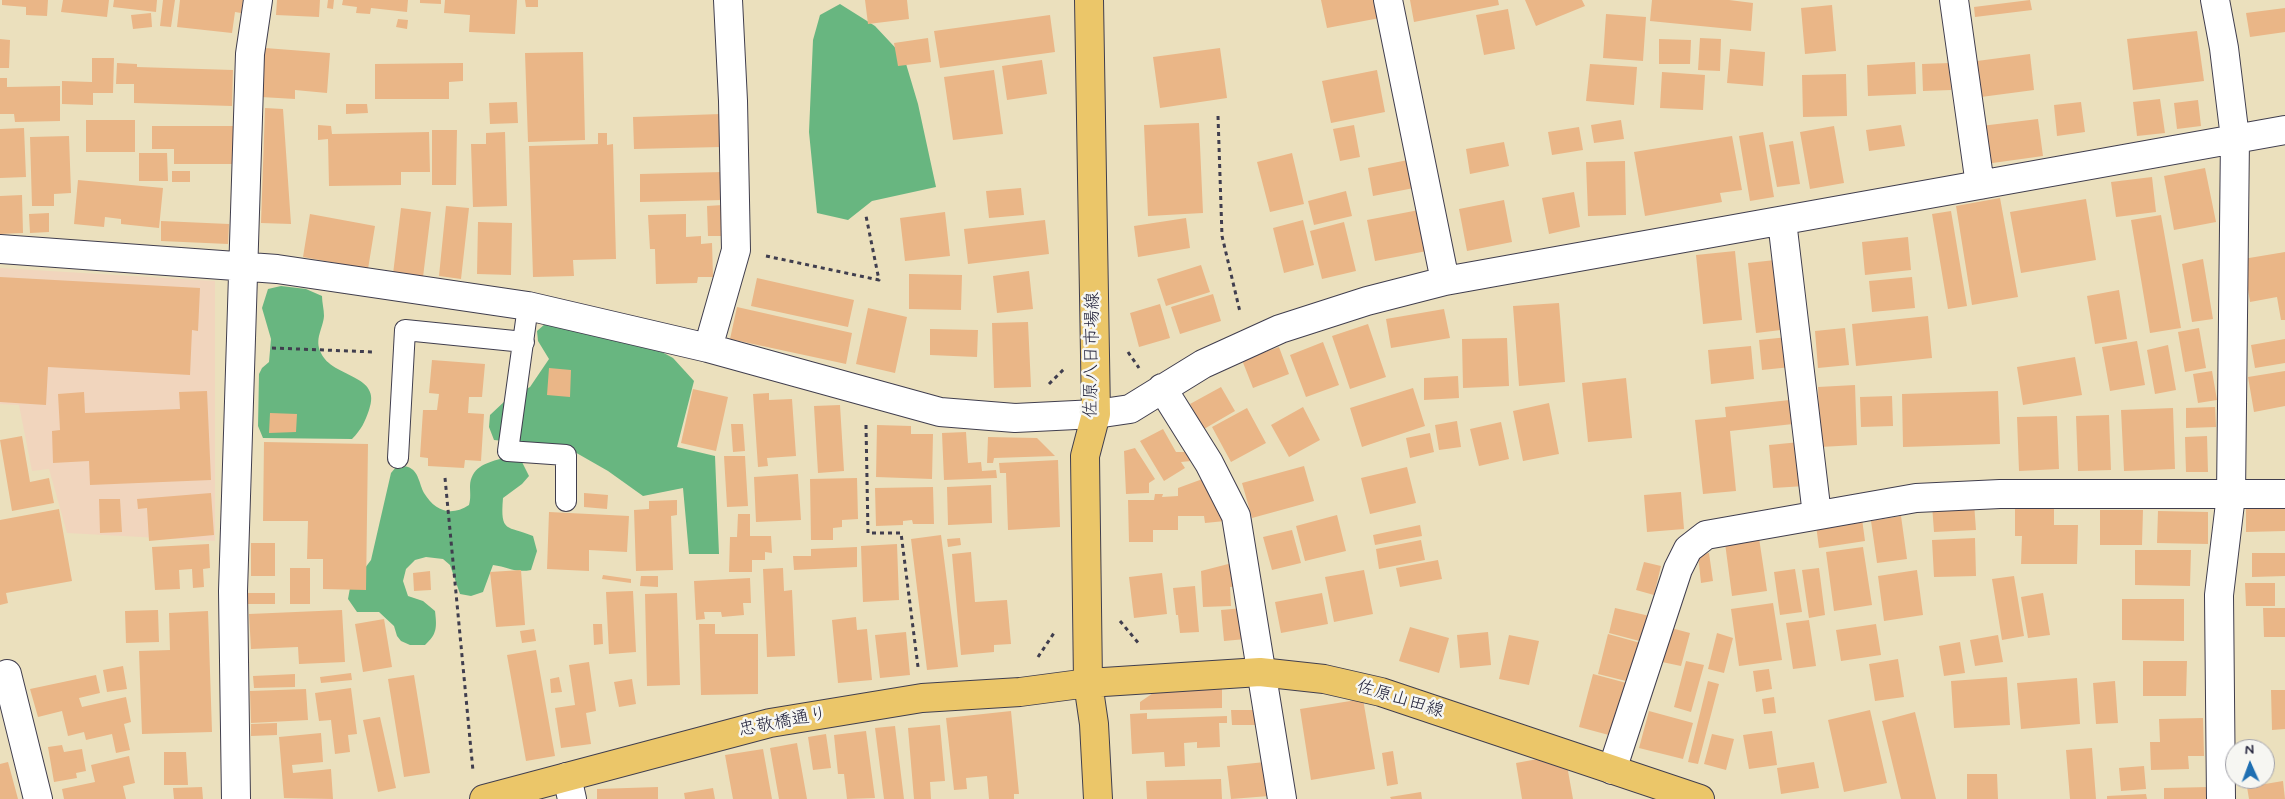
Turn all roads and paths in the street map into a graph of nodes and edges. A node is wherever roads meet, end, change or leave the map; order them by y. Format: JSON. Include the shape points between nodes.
{"nodes":[{"id":1,"x":258,"y":0,"type":"edge"},
{"id":2,"x":728,"y":0,"type":"edge"},
{"id":3,"x":1089,"y":0,"type":"edge"},
{"id":4,"x":1388,"y":0,"type":"edge"},
{"id":5,"x":1954,"y":0,"type":"edge"},
{"id":6,"x":2215,"y":0,"type":"edge"},
{"id":7,"x":1218,"y":116,"type":"dead end"},
{"id":8,"x":2285,"y":130,"type":"edge"},
{"id":9,"x":2235,"y":138,"type":"junction"},
{"id":10,"x":1980,"y":185,"type":"junction"},
{"id":11,"x":866,"y":216,"type":"dead end"},
{"id":12,"x":1782,"y":222,"type":"junction"},
{"id":13,"x":0,"y":249,"type":"edge"},
{"id":14,"x":736,"y":250,"type":"junction"},
{"id":15,"x":244,"y":267,"type":"junction"},
{"id":16,"x":1445,"y":281,"type":"junction"},
{"id":17,"x":528,"y":306,"type":"junction"},
{"id":18,"x":524,"y":342,"type":"junction"},
{"id":19,"x":1249,"y":342,"type":"junction"},
{"id":20,"x":242,"y":347,"type":"junction"},
{"id":21,"x":708,"y":348,"type":"junction"},
{"id":22,"x":404,"y":353,"type":"junction"},
{"id":23,"x":1162,"y":388,"type":"junction"},
{"id":24,"x":865,"y":391,"type":"junction"},
{"id":25,"x":1096,"y":414,"type":"junction"},
{"id":26,"x":398,"y":458,"type":"dead end"},
{"id":27,"x":445,"y":478,"type":"dead end"},
{"id":28,"x":2285,"y":494,"type":"edge"},
{"id":29,"x":2231,"y":495,"type":"junction"},
{"id":30,"x":566,"y":501,"type":"dead end"},
{"id":31,"x":1817,"y":515,"type":"junction"},
{"id":32,"x":1260,"y":672,"type":"junction"},
{"id":33,"x":0,"y":678,"type":"edge"},
{"id":34,"x":1088,"y":683,"type":"junction"},
{"id":35,"x":922,"y":698,"type":"junction"},
{"id":36,"x":1612,"y":770,"type":"junction"},
{"id":37,"x":473,"y":773,"type":"dead end"},
{"id":38,"x":569,"y":788,"type":"edge"},
{"id":39,"x":38,"y":799,"type":"edge"},
{"id":40,"x":236,"y":799,"type":"edge"},
{"id":41,"x":484,"y":799,"type":"edge"},
{"id":42,"x":1098,"y":799,"type":"edge"},
{"id":43,"x":1282,"y":799,"type":"edge"},
{"id":44,"x":1700,"y":799,"type":"edge"},
{"id":45,"x":2221,"y":799,"type":"edge"}],
"edges":[{"from":1,"to":15,"type":"street","via":[[250,54]]},
{"from":2,"to":14,"type":"street"},
{"from":3,"to":25,"type":"main road","name":"佐原八日市場線"},
{"from":4,"to":16,"type":"street"},
{"from":5,"to":10,"type":"street"},
{"from":6,"to":9,"type":"street"},
{"from":7,"to":19,"type":"path","via":[[1222,236]]},
{"from":8,"to":9,"type":"street"},
{"from":9,"to":10,"type":"street"},
{"from":9,"to":29,"type":"street"},
{"from":10,"to":12,"type":"street"},
{"from":11,"to":14,"type":"path","via":[[879,280]]},
{"from":12,"to":16,"type":"street"},
{"from":12,"to":31,"type":"street"},
{"from":13,"to":15,"type":"street"},
{"from":14,"to":21,"type":"street"},
{"from":15,"to":17,"type":"street","via":[[277,269]]},
{"from":15,"to":20,"type":"street"},
{"from":16,"to":19,"type":"street","via":[[1318,316]]},
{"from":17,"to":18,"type":"lane"},
{"from":17,"to":21,"type":"street"},
{"from":18,"to":22,"type":"lane","via":[[405,330]]},
{"from":18,"to":30,"type":"lane","via":[[508,451],[566,455]]},
{"from":19,"to":23,"type":"street"},
{"from":20,"to":22,"type":"path"},
{"from":20,"to":40,"type":"street","via":[[233,591]]},
{"from":21,"to":24,"type":"street"},
{"from":22,"to":26,"type":"lane"},
{"from":23,"to":25,"type":"street","via":[[1130,409]]},
{"from":23,"to":32,"type":"street","via":[[1209,463],[1236,516]]},
{"from":24,"to":25,"type":"street","via":[[940,412],[1015,418]]},
{"from":24,"to":35,"type":"path","via":[[868,533],[901,533]]},
{"from":25,"to":34,"type":"main road","name":"佐原八日市場線","via":[[1085,456]]},
{"from":27,"to":37,"type":"path"},
{"from":28,"to":29,"type":"street"},
{"from":29,"to":31,"type":"street","via":[[1954,496],[1916,498]]},
{"from":29,"to":45,"type":"street","via":[[2219,595]]},
{"from":31,"to":36,"type":"street","via":[[1706,536],[1688,549],[1678,568]]},
{"from":32,"to":34,"type":"main road","name":"佐原山田線"},
{"from":32,"to":36,"type":"main road","name":"佐原山田線","via":[[1324,679],[1381,692]]},
{"from":32,"to":43,"type":"street"},
{"from":33,"to":39,"type":"street","via":[[7,674]]},
{"from":34,"to":35,"type":"main road","name":"忠敬橋通り","via":[[1020,692]]},
{"from":34,"to":42,"type":"main road","name":"佐原八日市場線"},
{"from":35,"to":38,"type":"main road","name":"忠敬橋通り","via":[[770,723]]},
{"from":36,"to":44,"type":"main road","name":"佐原山田線"},
{"from":38,"to":41,"type":"main road","name":"忠敬橋通り"}]}
